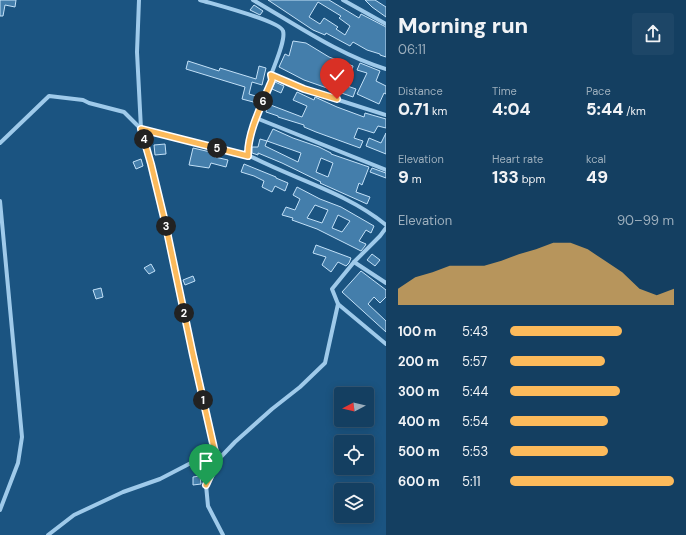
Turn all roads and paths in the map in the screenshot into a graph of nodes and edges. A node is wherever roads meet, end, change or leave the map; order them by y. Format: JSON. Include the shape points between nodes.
{"nodes":[{"id":1,"x":139,"y":0,"type":"edge"},
{"id":2,"x":200,"y":0,"type":"edge"},
{"id":3,"x":253,"y":0,"type":"edge"},
{"id":4,"x":343,"y":0,"type":"edge"},
{"id":5,"x":386,"y":24,"type":"edge"},
{"id":6,"x":386,"y":69,"type":"edge"},
{"id":7,"x":271,"y":75,"type":"junction"},
{"id":8,"x":386,"y":114,"type":"edge"},
{"id":9,"x":256,"y":118,"type":"junction"},
{"id":10,"x":141,"y":129,"type":"junction"},
{"id":11,"x":0,"y":143,"type":"edge"},
{"id":12,"x":248,"y":156,"type":"junction"},
{"id":13,"x":386,"y":170,"type":"edge"},
{"id":14,"x":0,"y":202,"type":"edge"},
{"id":15,"x":386,"y":226,"type":"edge"},
{"id":16,"x":354,"y":262,"type":"junction"},
{"id":17,"x":386,"y":283,"type":"edge"},
{"id":18,"x":338,"y":304,"type":"junction"},
{"id":19,"x":386,"y":344,"type":"edge"},
{"id":20,"x":214,"y":451,"type":"junction"},
{"id":21,"x":217,"y":461,"type":"junction"},
{"id":22,"x":0,"y":510,"type":"edge"},
{"id":23,"x":48,"y":535,"type":"edge"},
{"id":24,"x":223,"y":535,"type":"edge"}],
"edges":[{"from":1,"to":10,"type":"street","via":[[137,52]]},
{"from":2,"to":7,"type":"street","via":[[261,18],[282,29],[284,33]]},
{"from":3,"to":6,"type":"street","via":[[336,48]]},
{"from":4,"to":5,"type":"street"},
{"from":7,"to":8,"type":"street","via":[[304,89]]},
{"from":7,"to":9,"type":"street","via":[[272,80]]},
{"from":9,"to":12,"type":"street","via":[[248,146]]},
{"from":9,"to":13,"type":"street"},
{"from":10,"to":11,"type":"street","via":[[124,112],[83,100],[49,96]]},
{"from":10,"to":12,"type":"street"},
{"from":10,"to":20,"type":"street","via":[[165,222]]},
{"from":12,"to":15,"type":"street","via":[[337,195],[373,214]]},
{"from":14,"to":22,"type":"street","via":[[22,437],[18,463]]},
{"from":15,"to":16,"type":"street","via":[[380,236]]},
{"from":16,"to":17,"type":"street"},
{"from":16,"to":18,"type":"street","via":[[332,289]]},
{"from":18,"to":19,"type":"street"},
{"from":18,"to":21,"type":"street","via":[[325,363],[300,387],[266,413]]},
{"from":20,"to":21,"type":"street"},
{"from":20,"to":23,"type":"street","via":[[160,478],[74,515]]},
{"from":21,"to":24,"type":"street","via":[[206,485],[208,506]]}]}
